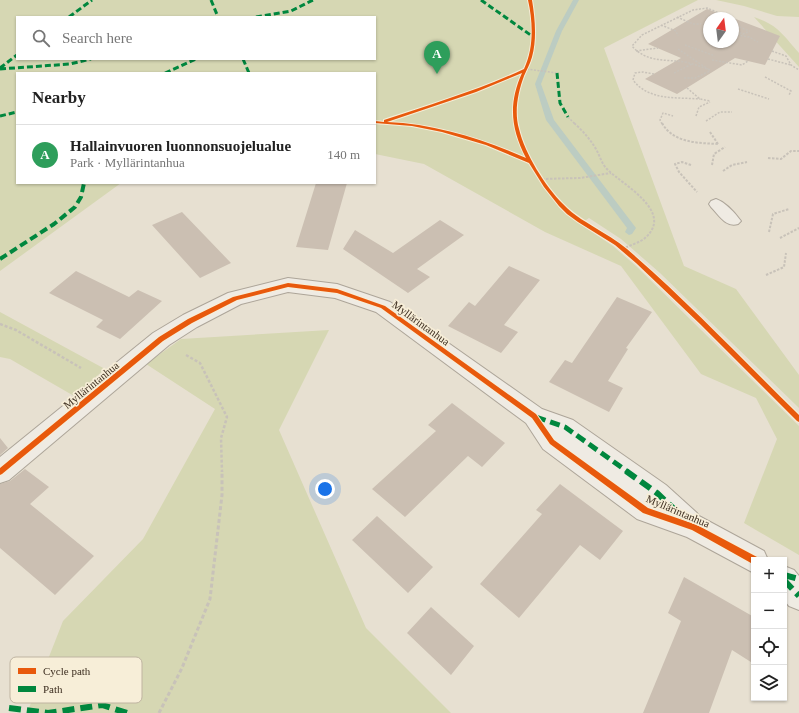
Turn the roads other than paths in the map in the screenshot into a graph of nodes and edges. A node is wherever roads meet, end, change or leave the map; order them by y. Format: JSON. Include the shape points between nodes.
{"nodes":[{"id":1,"x":716,"y":204,"type":"road end"},
{"id":2,"x":733,"y":221,"type":"dead end"},
{"id":3,"x":0,"y":472,"type":"edge"},
{"id":4,"x":751,"y":558,"type":"edge"},
{"id":5,"x":787,"y":576,"type":"edge"},
{"id":6,"x":799,"y":579,"type":"edge"},
{"id":7,"x":787,"y":583,"type":"edge"},
{"id":8,"x":799,"y":596,"type":"edge"}],
"edges":[{"from":1,"to":2,"type":"lane"},
{"from":3,"to":4,"type":"street","name":"Myllärintanhua","via":[[161,339],[190,320],[235,298],[288,285],[337,291],[382,307],[534,416],[565,427],[576,434],[657,493],[694,527]]},
{"from":5,"to":6,"type":"street"},
{"from":7,"to":8,"type":"street"}]}
